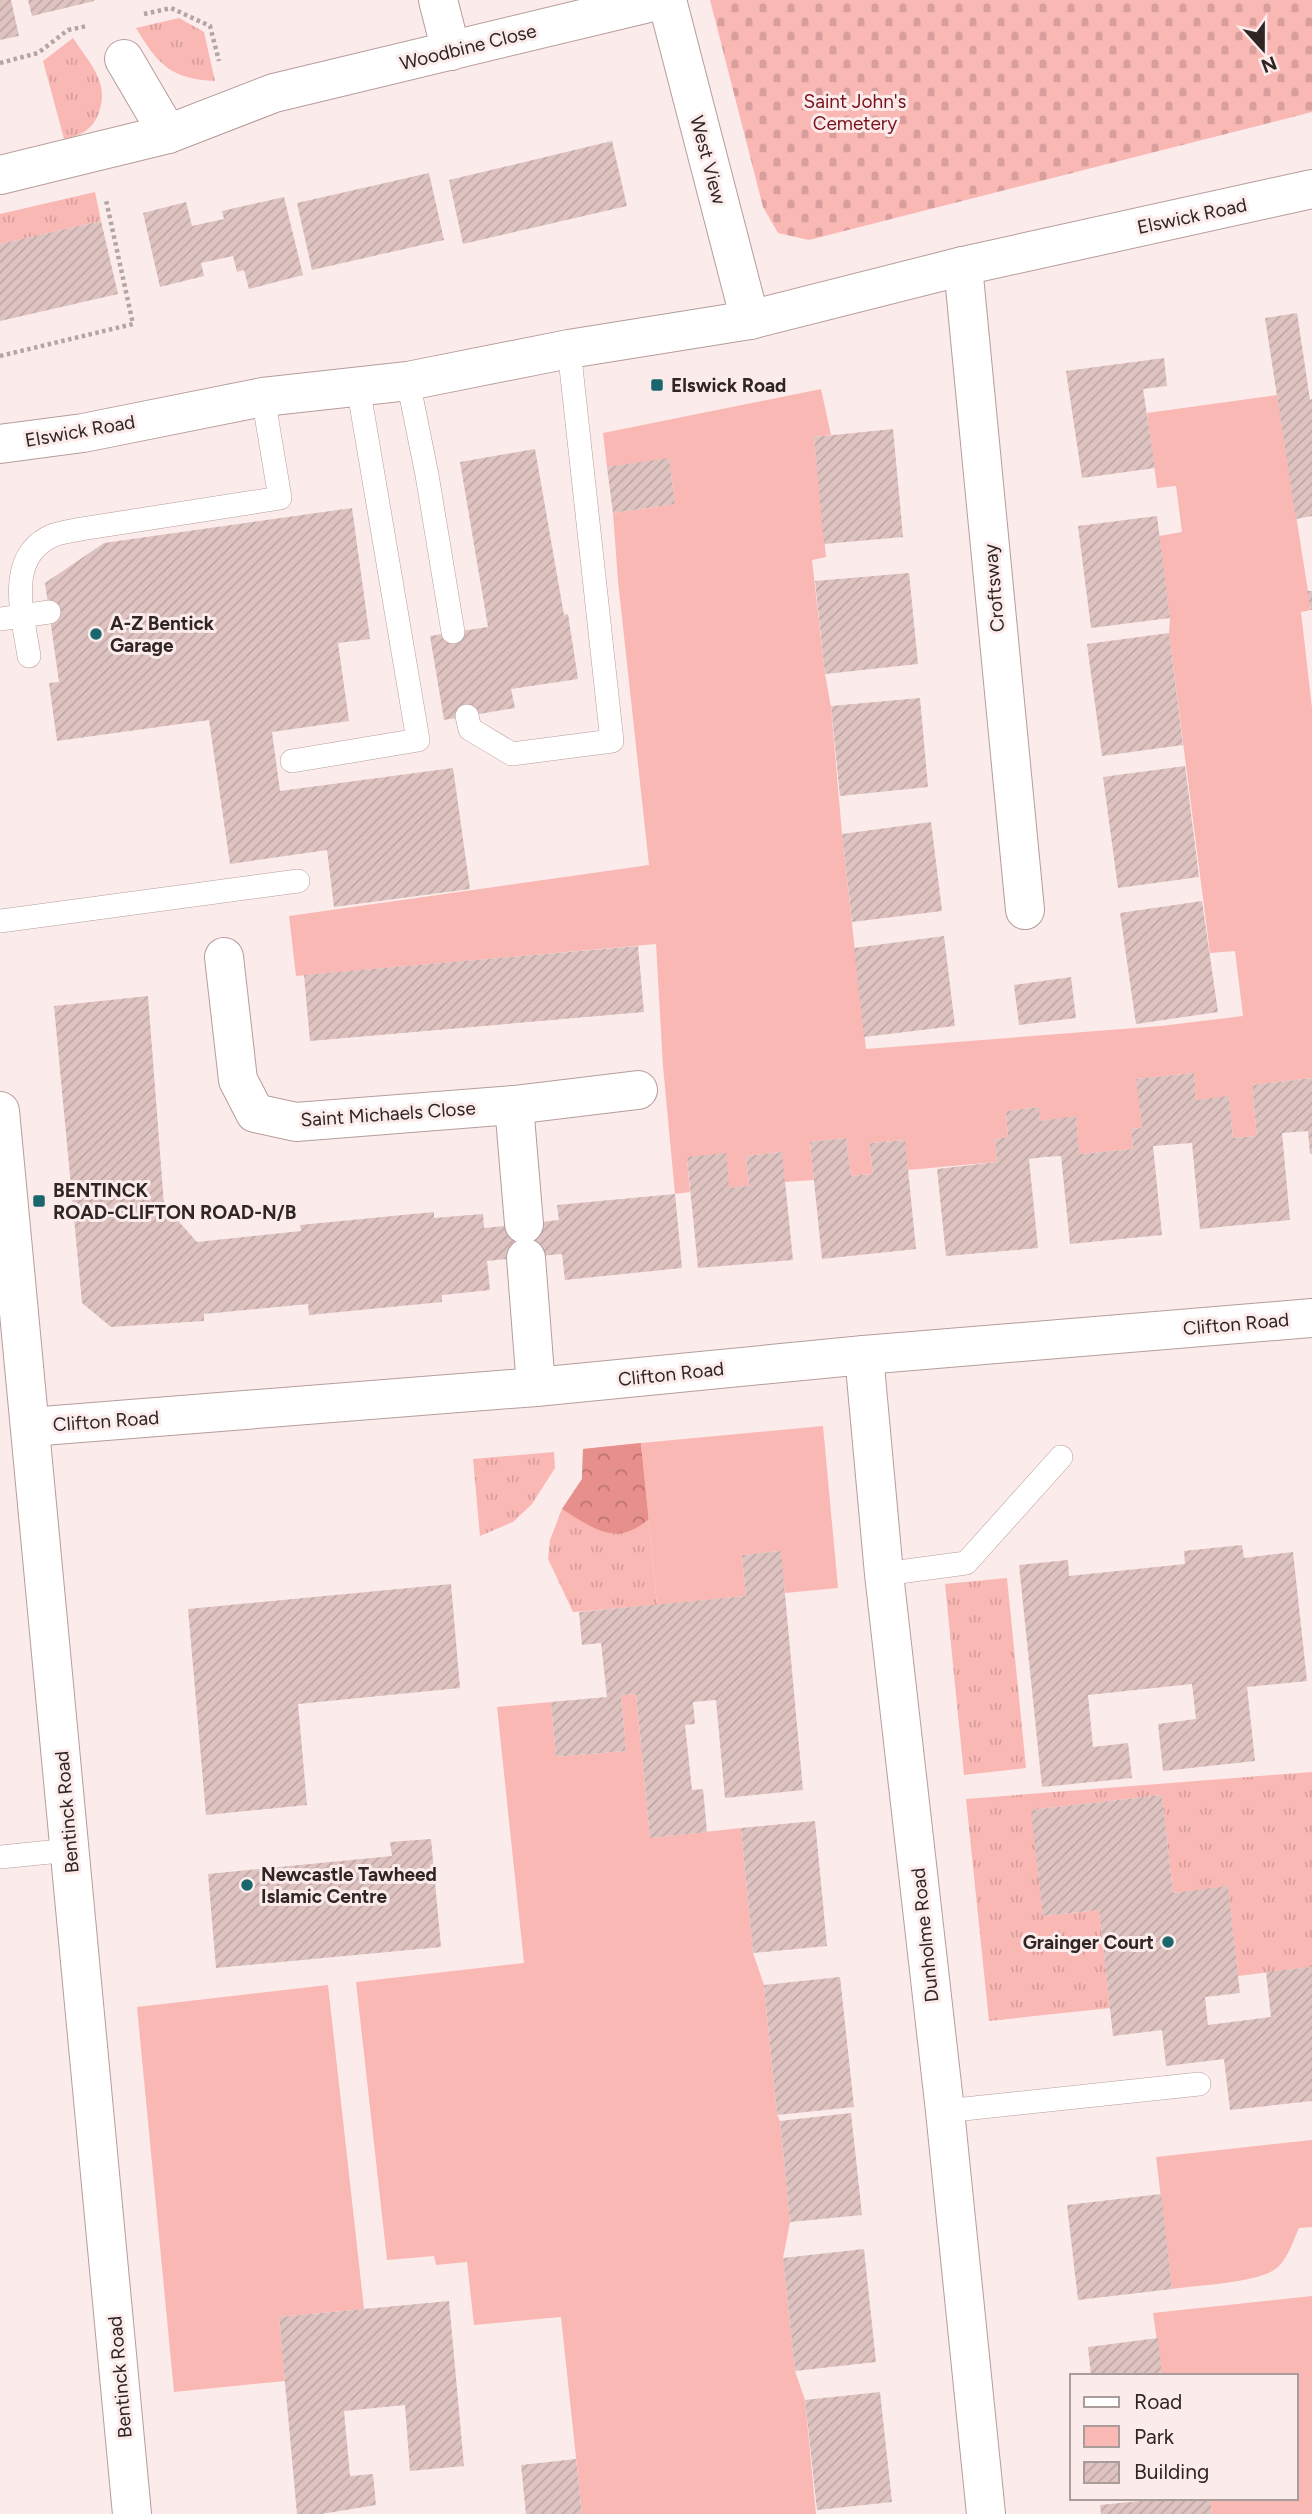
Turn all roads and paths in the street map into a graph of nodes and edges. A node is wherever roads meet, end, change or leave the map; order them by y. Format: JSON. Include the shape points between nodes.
{"nodes":[{"id":1,"x":438,"y":0,"type":"edge"},
{"id":2,"x":661,"y":0,"type":"edge"},
{"id":3,"x":667,"y":0,"type":"edge"},
{"id":4,"x":451,"y":51,"type":"junction"},
{"id":5,"x":124,"y":60,"type":"dead end"},
{"id":6,"x":168,"y":134,"type":"junction"},
{"id":7,"x":95,"y":152,"type":"junction"},
{"id":8,"x":0,"y":175,"type":"edge"},
{"id":9,"x":1312,"y":189,"type":"edge"},
{"id":10,"x":963,"y":266,"type":"junction"},
{"id":11,"x":750,"y":320,"type":"junction"},
{"id":12,"x":569,"y":349,"type":"junction"},
{"id":13,"x":0,"y":356,"type":"edge"},
{"id":14,"x":408,"y":380,"type":"junction"},
{"id":15,"x":358,"y":386,"type":"junction"},
{"id":16,"x":263,"y":397,"type":"junction"},
{"id":17,"x":0,"y":444,"type":"edge"},
{"id":18,"x":49,"y":611,"type":"dead end"},
{"id":19,"x":23,"y":615,"type":"junction"},
{"id":20,"x":0,"y":619,"type":"edge"},
{"id":21,"x":453,"y":632,"type":"dead end"},
{"id":22,"x":29,"y":656,"type":"dead end"},
{"id":23,"x":467,"y":716,"type":"dead end"},
{"id":24,"x":292,"y":761,"type":"dead end"},
{"id":25,"x":298,"y":881,"type":"dead end"},
{"id":26,"x":1024,"y":910,"type":"dead end"},
{"id":27,"x":0,"y":921,"type":"edge"},
{"id":28,"x":224,"y":957,"type":"dead end"},
{"id":29,"x":638,"y":1090,"type":"dead end"},
{"id":30,"x":514,"y":1105,"type":"junction"},
{"id":31,"x":0,"y":1111,"type":"edge"},
{"id":32,"x":1312,"y":1318,"type":"edge"},
{"id":33,"x":864,"y":1355,"type":"junction"},
{"id":34,"x":536,"y":1387,"type":"junction"},
{"id":35,"x":30,"y":1427,"type":"junction"},
{"id":36,"x":1061,"y":1457,"type":"dead end"},
{"id":37,"x":884,"y":1574,"type":"junction"},
{"id":38,"x":70,"y":1850,"type":"junction"},
{"id":39,"x":0,"y":1857,"type":"edge"},
{"id":40,"x":1199,"y":2084,"type":"dead end"},
{"id":41,"x":945,"y":2111,"type":"junction"},
{"id":42,"x":132,"y":2514,"type":"edge"},
{"id":43,"x":986,"y":2514,"type":"edge"}],
"edges":[{"from":1,"to":4,"type":"street"},
{"from":2,"to":4,"type":"street","name":"Woodbine Close"},
{"from":3,"to":11,"type":"street","name":"West View"},
{"from":4,"to":6,"type":"street","name":"Woodbine Close","via":[[274,93]]},
{"from":5,"to":6,"type":"street"},
{"from":6,"to":7,"type":"street","name":"Woodbine Close"},
{"from":7,"to":8,"type":"street","name":"Woodbine Close"},
{"from":7,"to":13,"type":"path","via":[[134,324]]},
{"from":9,"to":10,"type":"street","name":"Elswick Road"},
{"from":10,"to":11,"type":"street","name":"Elswick Road"},
{"from":10,"to":26,"type":"street","name":"Croftsway"},
{"from":11,"to":12,"type":"street","name":"Elswick Road"},
{"from":12,"to":14,"type":"street","name":"Elswick Road"},
{"from":12,"to":23,"type":"lane","via":[[612,741],[512,754],[470,729]]},
{"from":14,"to":15,"type":"street","name":"Elswick Road"},
{"from":14,"to":21,"type":"lane"},
{"from":15,"to":16,"type":"street","name":"Elswick Road"},
{"from":15,"to":24,"type":"lane","via":[[418,740]]},
{"from":16,"to":17,"type":"street","name":"Elswick Road","via":[[83,433]]},
{"from":16,"to":19,"type":"lane","via":[[280,498],[52,535],[32,551],[21,573]]},
{"from":18,"to":19,"type":"lane"},
{"from":19,"to":20,"type":"lane"},
{"from":19,"to":22,"type":"lane"},
{"from":25,"to":27,"type":"lane"},
{"from":28,"to":30,"type":"street","name":"Saint Michaels Close","via":[[238,1080],[255,1113],[296,1122]]},
{"from":29,"to":30,"type":"street","name":"Saint Michaels Close"},
{"from":30,"to":34,"type":"street"},
{"from":31,"to":35,"type":"street","name":"Bentinck Road"},
{"from":32,"to":33,"type":"street","name":"Clifton Road"},
{"from":33,"to":34,"type":"street","name":"Clifton Road"},
{"from":33,"to":37,"type":"street","name":"Dunholme Road"},
{"from":34,"to":35,"type":"street","name":"Clifton Road"},
{"from":35,"to":38,"type":"street","name":"Bentinck Road"},
{"from":36,"to":37,"type":"lane","via":[[966,1563]]},
{"from":37,"to":41,"type":"street","name":"Dunholme Road"},
{"from":38,"to":39,"type":"lane"},
{"from":38,"to":42,"type":"street","name":"Bentinck Road"},
{"from":40,"to":41,"type":"lane"},
{"from":41,"to":43,"type":"street","name":"Dunholme Road"}]}
